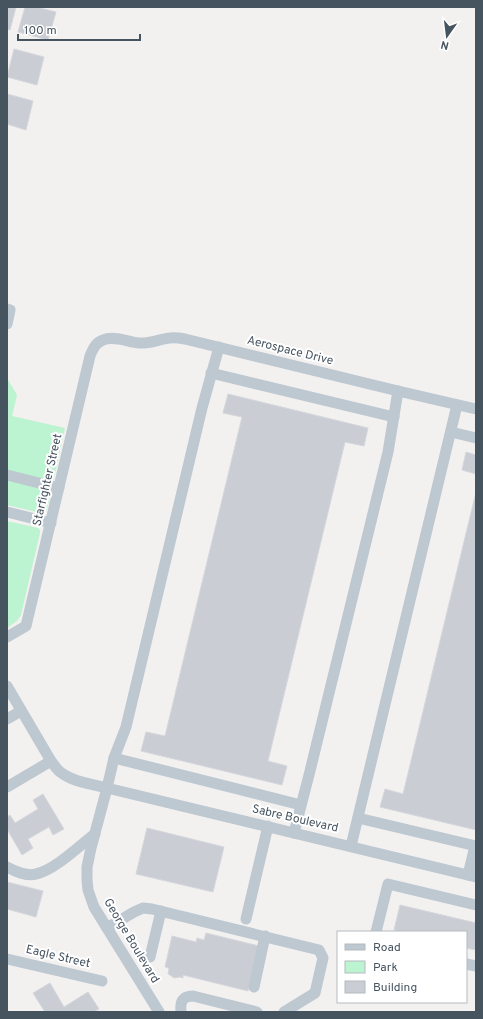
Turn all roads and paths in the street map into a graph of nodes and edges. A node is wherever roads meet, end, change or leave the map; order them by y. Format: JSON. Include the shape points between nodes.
{"nodes":[{"id":1,"x":7,"y":309,"type":"edge"},
{"id":2,"x":7,"y":324,"type":"edge"},
{"id":3,"x":98,"y":342,"type":"joint"},
{"id":4,"x":219,"y":347,"type":"junction"},
{"id":5,"x":211,"y":373,"type":"junction"},
{"id":6,"x":398,"y":392,"type":"junction"},
{"id":7,"x":457,"y":405,"type":"junction"},
{"id":8,"x":476,"y":409,"type":"edge"},
{"id":9,"x":394,"y":417,"type":"junction"},
{"id":10,"x":451,"y":432,"type":"junction"},
{"id":11,"x":476,"y":438,"type":"edge"},
{"id":12,"x":7,"y":475,"type":"edge"},
{"id":13,"x":59,"y":488,"type":"junction"},
{"id":14,"x":7,"y":512,"type":"edge"},
{"id":15,"x":51,"y":523,"type":"junction"},
{"id":16,"x":7,"y":637,"type":"edge"},
{"id":17,"x":7,"y":686,"type":"edge"},
{"id":18,"x":21,"y":711,"type":"junction"},
{"id":19,"x":7,"y":719,"type":"edge"},
{"id":20,"x":114,"y":758,"type":"junction"},
{"id":21,"x":51,"y":762,"type":"junction"},
{"id":22,"x":7,"y":787,"type":"edge"},
{"id":23,"x":107,"y":788,"type":"junction"},
{"id":24,"x":301,"y":805,"type":"junction"},
{"id":25,"x":358,"y":818,"type":"junction"},
{"id":26,"x":268,"y":826,"type":"junction"},
{"id":27,"x":294,"y":833,"type":"junction"},
{"id":28,"x":95,"y":834,"type":"junction"},
{"id":29,"x":351,"y":846,"type":"junction"},
{"id":30,"x":476,"y":846,"type":"edge"},
{"id":31,"x":7,"y":867,"type":"edge"},
{"id":32,"x":472,"y":876,"type":"edge"},
{"id":33,"x":476,"y":905,"type":"edge"},
{"id":34,"x":161,"y":911,"type":"junction"},
{"id":35,"x":246,"y":919,"type":"dead end"},
{"id":36,"x":107,"y":928,"type":"junction"},
{"id":37,"x":376,"y":931,"type":"edge"},
{"id":38,"x":266,"y":936,"type":"junction"},
{"id":39,"x":150,"y":957,"type":"dead end"},
{"id":40,"x":7,"y":959,"type":"edge"},
{"id":41,"x":102,"y":981,"type":"dead end"},
{"id":42,"x":254,"y":987,"type":"dead end"},
{"id":43,"x":159,"y":1012,"type":"edge"},
{"id":44,"x":180,"y":1012,"type":"edge"},
{"id":45,"x":257,"y":1012,"type":"edge"},
{"id":46,"x":284,"y":1012,"type":"edge"}],
"edges":[{"from":1,"to":2,"type":"street","via":[[10,310]]},
{"from":3,"to":4,"type":"street","name":"Aerospace Drive","via":[[107,338],[141,343],[176,338]]},
{"from":3,"to":13,"type":"street","name":"Starfighter Street","via":[[90,356]]},
{"from":4,"to":5,"type":"street","name":"George Boulevard"},
{"from":4,"to":6,"type":"street","name":"Aerospace Drive"},
{"from":5,"to":9,"type":"street"},
{"from":5,"to":20,"type":"street","name":"George Boulevard","via":[[126,727]]},
{"from":6,"to":7,"type":"street","name":"Aerospace Drive"},
{"from":6,"to":9,"type":"street"},
{"from":7,"to":8,"type":"street","name":"Aerospace Drive"},
{"from":7,"to":10,"type":"street"},
{"from":9,"to":24,"type":"street","via":[[388,452]]},
{"from":10,"to":11,"type":"street"},
{"from":10,"to":25,"type":"street"},
{"from":12,"to":13,"type":"street"},
{"from":13,"to":15,"type":"street","name":"Starfighter Street"},
{"from":14,"to":15,"type":"street"},
{"from":15,"to":16,"type":"street","name":"Starfighter Street","via":[[26,626]]},
{"from":17,"to":18,"type":"street"},
{"from":18,"to":19,"type":"street"},
{"from":18,"to":21,"type":"street"},
{"from":20,"to":23,"type":"street","name":"George Boulevard"},
{"from":20,"to":24,"type":"street"},
{"from":21,"to":22,"type":"street"},
{"from":21,"to":23,"type":"street","via":[[74,780]]},
{"from":23,"to":26,"type":"street","name":"Sabre Boulevard"},
{"from":23,"to":28,"type":"street","name":"George Boulevard"},
{"from":24,"to":27,"type":"street"},
{"from":25,"to":29,"type":"street"},
{"from":25,"to":30,"type":"street"},
{"from":26,"to":27,"type":"street","name":"Sabre Boulevard"},
{"from":26,"to":35,"type":"street"},
{"from":27,"to":29,"type":"street","name":"Sabre Boulevard"},
{"from":28,"to":31,"type":"street","via":[[54,867],[36,875],[24,874]]},
{"from":28,"to":36,"type":"street","name":"George Boulevard","via":[[87,867],[88,890],[94,907]]},
{"from":29,"to":32,"type":"street","name":"Sabre Boulevard"},
{"from":30,"to":32,"type":"street"},
{"from":33,"to":37,"type":"street","via":[[388,884]]},
{"from":34,"to":36,"type":"street","via":[[143,908]]},
{"from":34,"to":38,"type":"street"},
{"from":34,"to":39,"type":"street"},
{"from":36,"to":43,"type":"street","name":"George Boulevard"},
{"from":38,"to":42,"type":"street"},
{"from":38,"to":46,"type":"street","via":[[319,950],[323,958],[315,993]]},
{"from":40,"to":41,"type":"street","name":"Eagle Street"},
{"from":44,"to":45,"type":"street","via":[[183,999],[187,996]]}]}
